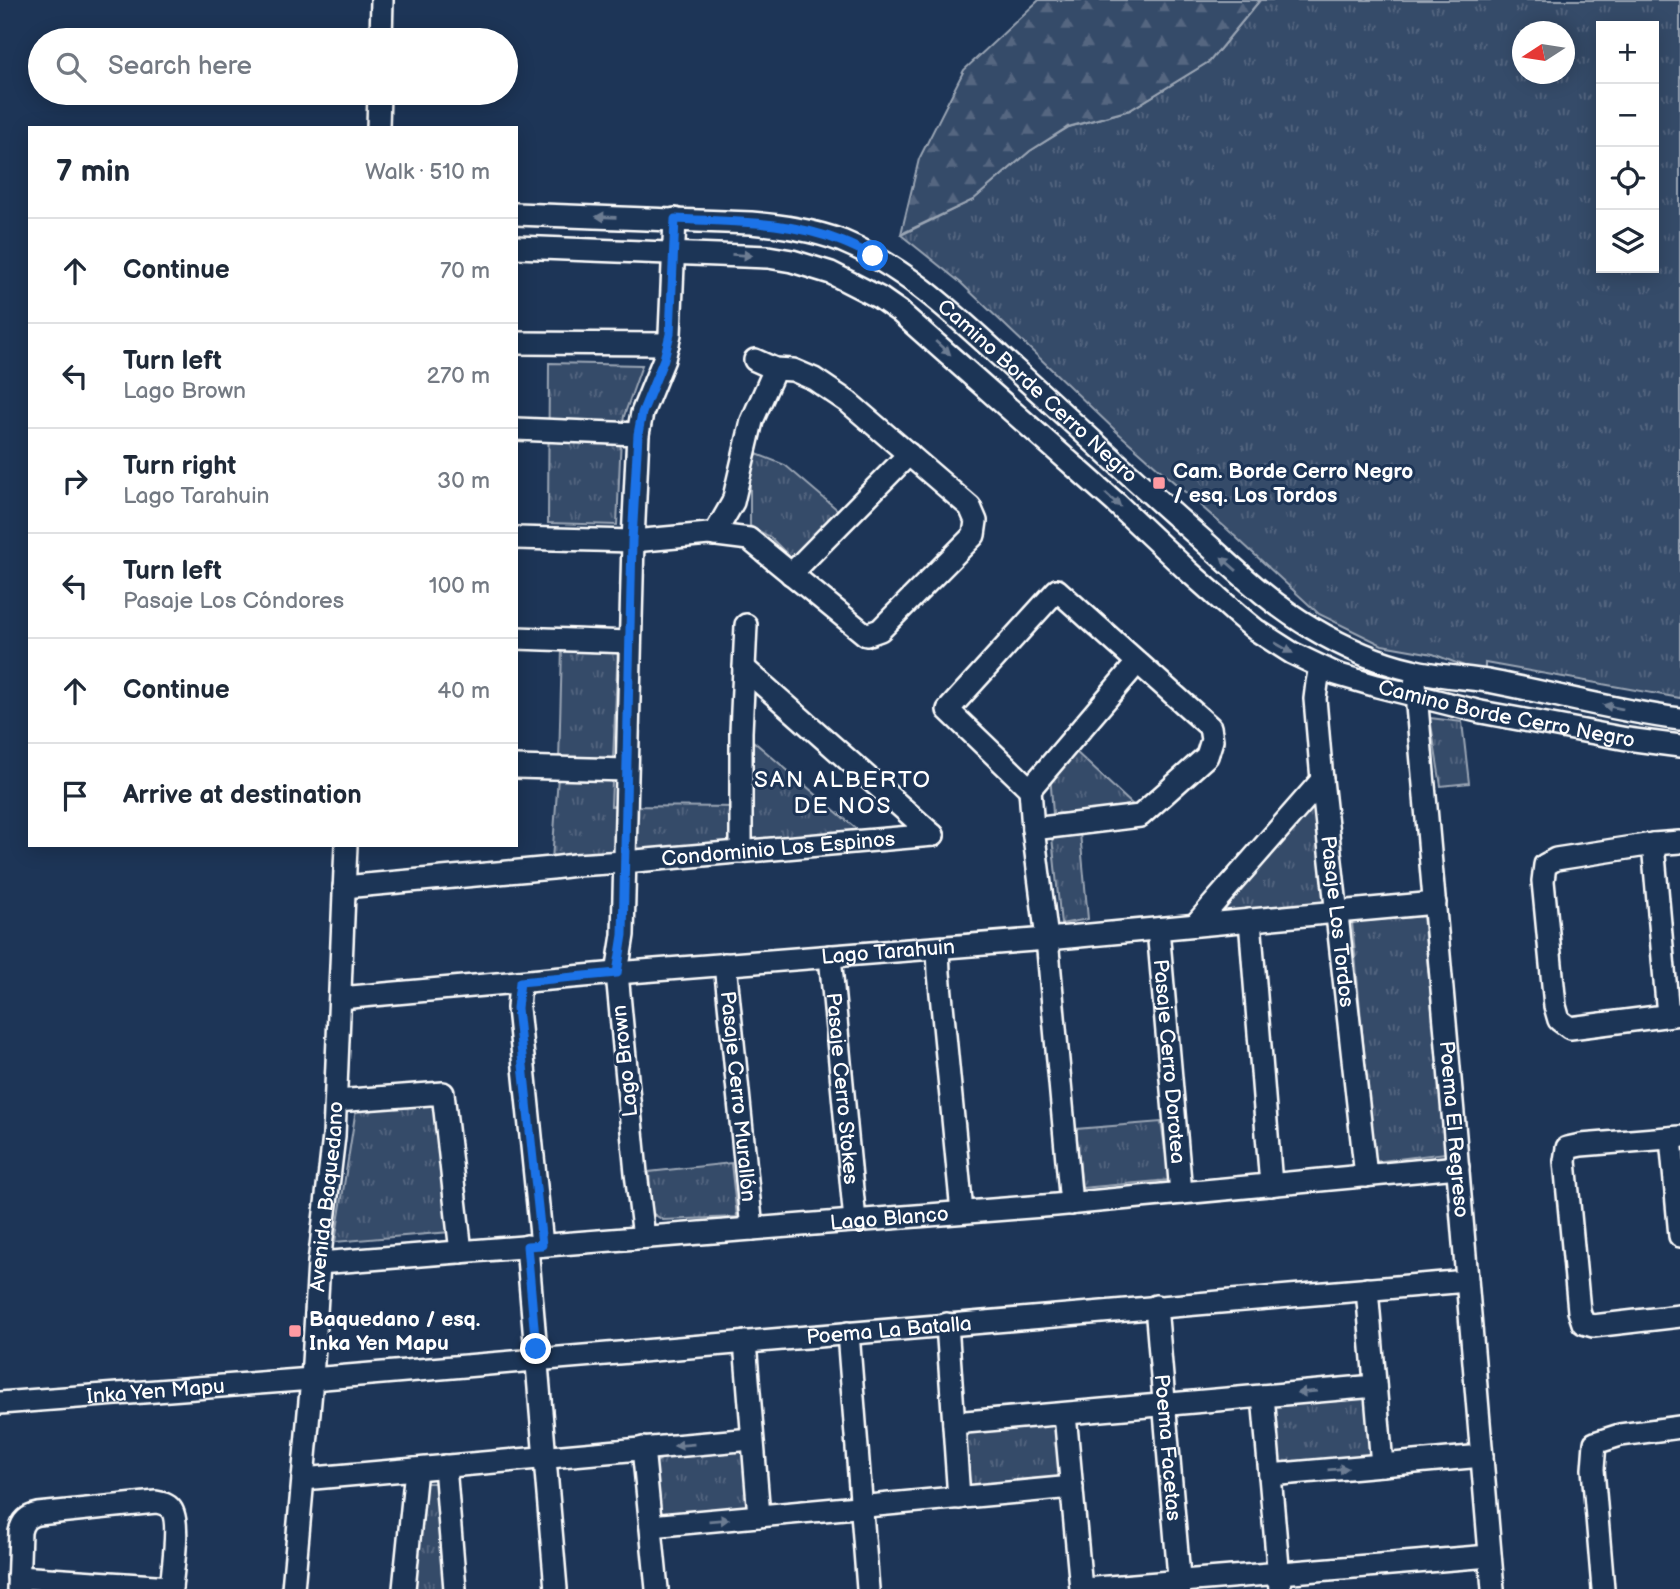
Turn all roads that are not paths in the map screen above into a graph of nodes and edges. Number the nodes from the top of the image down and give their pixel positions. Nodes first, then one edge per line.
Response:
1 (383, 0) edge
2 (382, 28) edge
3 (379, 105) edge
4 (378, 126) edge
5 (518, 214) edge
6 (675, 219) junction
7 (518, 247) edge
8 (673, 252) junction
9 (518, 343) edge
10 (668, 344) junction
11 (755, 360) dead end
12 (775, 369) junction
13 (518, 429) edge
14 (638, 434) junction
15 (909, 454) junction
16 (714, 535) junction
17 (518, 538) edge
18 (632, 541) junction
19 (792, 574) junction
20 (746, 625) dead end
21 (518, 638) edge
22 (630, 642) junction
23 (1138, 663) junction
24 (1320, 667) junction
25 (744, 668) junction
26 (1413, 671) junction
27 (1416, 696) junction
28 (1680, 719) edge
29 (1680, 746) edge
30 (518, 767) edge
31 (626, 771) junction
32 (1322, 780) junction
33 (1030, 789) junction
34 (1033, 829) junction
35 (1680, 842) edge
36 (1653, 844) junction
37 (346, 847) edge
38 (741, 852) junction
39 (624, 862) junction
40 (344, 887) junction
41 (1435, 903) junction
42 (1337, 912) junction
43 (1250, 920) junction
44 (1195, 925) junction
45 (1158, 929) junction
46 (1047, 939) junction
47 (938, 948) junction
48 (830, 956) junction
49 (725, 964) junction
50 (617, 973) junction
51 (520, 982) junction
52 (340, 998) junction
53 (1674, 1014) edge
54 (336, 1101) junction
55 (1675, 1138) edge
56 (1458, 1167) junction
57 (1366, 1176) junction
58 (1271, 1185) junction
59 (1181, 1193) junction
60 (1071, 1203) junction
61 (962, 1212) junction
62 (855, 1221) junction
63 (751, 1229) junction
64 (1680, 1236) edge
65 (644, 1237) junction
66 (535, 1246) junction
67 (461, 1252) junction
68 (319, 1263) junction
69 (1467, 1281) junction
70 (1367, 1289) junction
71 (1156, 1306) junction
72 (1680, 1316) edge
73 (947, 1324) junction
74 (848, 1333) junction
75 (744, 1342) junction
76 (537, 1360) junction
77 (312, 1379) junction
78 (1375, 1386) junction
79 (1263, 1396) junction
80 (0, 1403) edge
81 (1165, 1405) junction
82 (1065, 1414) junction
83 (954, 1423) junction
84 (1680, 1427) edge
85 (752, 1439) junction
86 (643, 1448) junction
87 (1482, 1456) junction
88 (545, 1457) junction
89 (1382, 1465) junction
90 (445, 1466) junction
91 (416, 1469) junction
92 (1270, 1475) junction
93 (303, 1479) junction
94 (1072, 1488) junction
95 (959, 1498) junction
96 (862, 1507) junction
97 (758, 1516) junction
98 (651, 1526) junction
99 (1490, 1556) junction
100 (1279, 1581) edge
101 (18, 1583) edge
102 (1180, 1585) edge
103 (171, 1588) edge
104 (293, 1589) edge
105 (404, 1589) edge
106 (455, 1589) edge
107 (556, 1589) edge
108 (657, 1589) edge
109 (868, 1589) edge
110 (1082, 1589) edge
111 (1493, 1589) edge
112 (1603, 1589) edge

1 - 2 street
3 - 4 street
6 -> 5 street, Camino Borde Cerro Negro
6 - 8 street, Lago Brown
26 -> 6 street, Camino Borde Cerro Negro
7 - 8 street, Camino Borde Cerro Negro
8 - 10 street, Lago Brown
8 -> 24 street, Camino Borde Cerro Negro
9 - 10 street
10 - 14 street, Lago Brown
11 - 12 street
12 - 15 street
12 - 16 street
13 - 14 street
14 - 18 street, Lago Brown
15 - 19 street
15 - 19 street
16 - 18 street
16 - 19 street
17 - 18 street
18 - 22 street, Lago Brown
20 - 25 street
21 - 22 street
22 - 31 street, Lago Brown
23 - 33 street
23 - 33 street
23 - 34 street
24 - 27 street, Camino Borde Cerro Negro
24 - 32 street, Pasaje Los Tordos
25 - 38 street
25 - 38 street, Condominio Los Espinos
26 - 27 street, Poema El Regreso
28 -> 26 street, Camino Borde Cerro Negro
27 - 29 street, Camino Borde Cerro Negro
27 - 41 street, Poema El Regreso
30 - 31 street
31 - 39 street, Lago Brown
32 - 42 street, Pasaje Los Tordos
32 - 44 street
33 - 34 street
34 - 46 street
35 - 36 street
36 - 53 street
36 - 53 street
37 - 40 street, Avenida Baquedano
38 - 39 street, Condominio Los Espinos
39 - 40 street, Condominio Los Espinos
39 - 50 street, Lago Brown
40 - 52 street, Avenida Baquedano
41 - 42 street, Lago Tarahuin
41 - 56 street, Poema El Regreso
42 - 43 street, Lago Tarahuin
42 - 57 street, Pasaje Los Tordos
43 - 44 street, Lago Tarahuin
43 - 58 street
44 - 45 street, Lago Tarahuin
45 - 46 street, Lago Tarahuin
45 - 59 street, Pasaje Cerro Dorotea
46 - 47 street, Lago Tarahuin
46 - 60 street
47 - 48 street, Lago Tarahuin
47 - 61 street
48 - 49 street, Lago Tarahuin
48 - 62 street, Pasaje Cerro Stokes
49 - 50 street, Lago Tarahuin
49 - 63 street, Pasaje Cerro Murallón
50 - 51 street, Lago Tarahuin
50 - 65 street, Lago Brown
51 - 52 street, Lago Tarahuin
51 - 66 street
52 - 54 street, Avenida Baquedano
54 - 67 street
54 - 68 street, Avenida Baquedano
55 - 64 street
55 - 72 street
56 - 57 street, Lago Blanco
56 - 69 street, Poema El Regreso
57 - 58 street, Lago Blanco
58 - 59 street, Lago Blanco
59 - 60 street, Lago Blanco
60 - 61 street, Lago Blanco
61 - 62 street, Lago Blanco
62 - 63 street, Lago Blanco
63 - 65 street, Lago Blanco
65 - 66 street, Lago Blanco
66 - 67 street, Lago Blanco
66 - 76 street
67 - 68 street, Lago Blanco
68 - 77 street, Avenida Baquedano
69 - 70 street, Poema La Batalla
69 - 87 street, Poema El Regreso
70 - 71 street, Poema La Batalla
70 - 78 street
71 - 73 street, Poema La Batalla
71 - 81 street, Poema Facetas
73 - 74 street, Poema La Batalla
73 - 83 street
74 - 75 street, Poema La Batalla
74 - 96 street
75 - 76 street, Poema La Batalla
75 - 85 street
76 - 77 street, Poema La Batalla
76 - 88 street
77 - 80 street, Inka Yen Mapu
77 - 93 street, Avenida Baquedano
78 -> 79 street
78 - 89 street
79 - 81 street
79 - 92 street
81 - 82 street
81 - 102 street, Poema Facetas
82 - 83 street
82 - 94 street
83 - 95 street
84 - 112 street
85 -> 86 street
85 - 97 street
86 - 88 street
86 - 98 street
87 - 89 street
87 - 99 street, Poema El Regreso
88 - 90 street
88 - 107 street
92 -> 89 street
90 - 91 street
90 - 106 street
91 - 93 street
91 - 105 street
92 - 100 street
93 - 104 street, Avenida Baquedano
94 - 95 street
94 - 110 street
95 - 96 street
96 - 97 street
96 - 109 street
98 -> 97 street
98 - 108 street
99 - 100 street
99 - 111 street, Poema El Regreso
100 - 102 street
101 - 103 street
101 - 103 street
102 - 110 street

